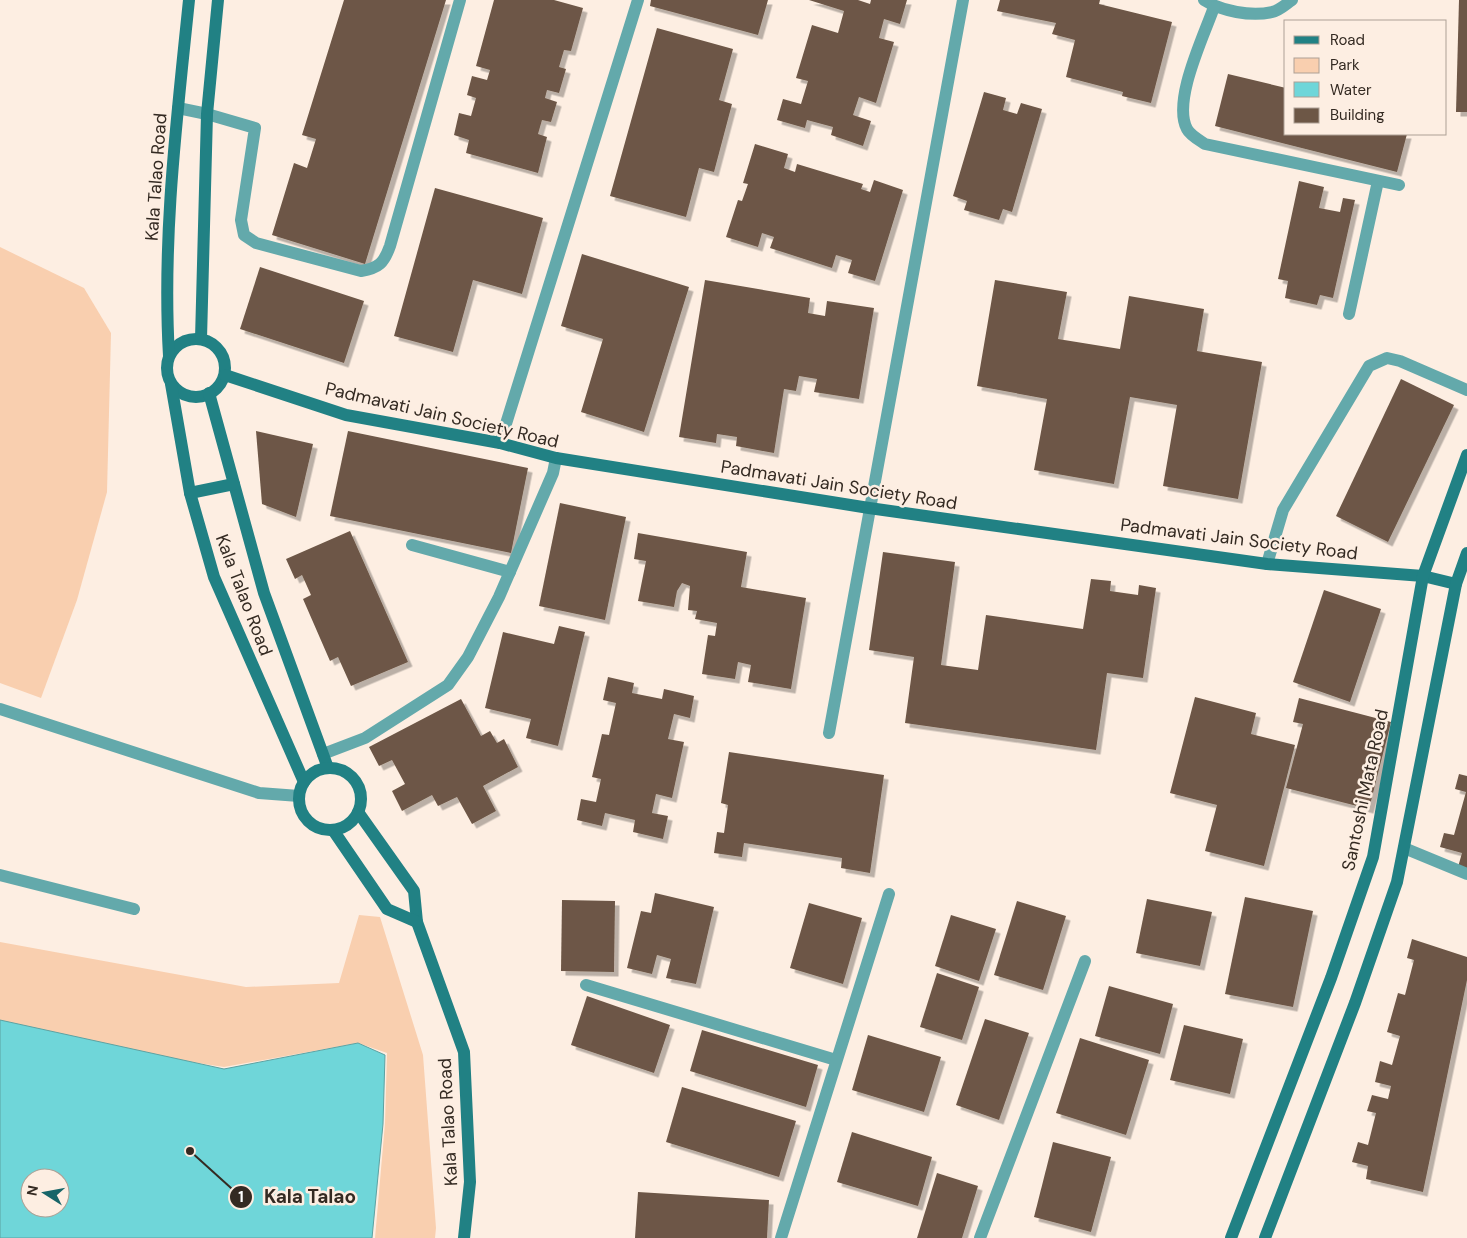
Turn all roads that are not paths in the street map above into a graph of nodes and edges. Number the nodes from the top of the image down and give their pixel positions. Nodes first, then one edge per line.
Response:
1 (189, 0) edge
2 (218, 0) edge
3 (460, 0) edge
4 (638, 0) edge
5 (963, 0) edge
6 (1292, 0) edge
7 (1209, 3) edge
8 (178, 108) junction
9 (207, 114) junction
10 (1378, 181) junction
11 (1398, 185) dead end
12 (1349, 314) dead end
13 (201, 339) junction
14 (170, 356) junction
15 (224, 375) junction
16 (171, 384) junction
17 (1467, 390) edge
18 (209, 393) junction
19 (500, 443) junction
20 (1467, 455) edge
21 (556, 458) junction
22 (234, 484) junction
23 (190, 493) junction
24 (869, 508) junction
25 (412, 545) dead end
26 (1467, 553) edge
27 (1267, 564) junction
28 (510, 572) junction
29 (1423, 576) junction
30 (1456, 584) junction
31 (0, 709) edge
32 (829, 733) dead end
33 (323, 754) junction
34 (328, 768) junction
35 (304, 782) junction
36 (299, 796) junction
37 (358, 812) junction
38 (332, 830) junction
39 (1404, 848) junction
40 (1467, 874) edge
41 (0, 875) edge
42 (889, 894) dead end
43 (134, 909) dead end
44 (418, 922) junction
45 (1085, 961) dead end
46 (586, 985) dead end
47 (836, 1060) junction
48 (464, 1238) edge
49 (781, 1238) edge
50 (980, 1238) edge
51 (1231, 1238) edge
52 (1265, 1238) edge

1 - 8 street, Kala Talao Road
2 - 9 street
3 - 9 street
4 - 19 street
5 - 24 street
6 - 7 street
7 - 10 street
8 - 9 street
8 - 14 street, Kala Talao Road
9 - 13 street
10 - 11 street
10 - 12 street
13 - 14 street
13 - 15 street
14 - 16 street
15 - 18 street
15 - 19 street, Padmavati Jain Society Road
16 - 18 street
16 - 23 street, Kala Talao Road
17 - 27 street
18 - 22 street, Kala Talao Road
19 - 21 street, Padmavati Jain Society Road
20 - 29 street, Santoshi Mata Road
21 - 24 street, Padmavati Jain Society Road
21 - 28 street
22 - 23 street
22 - 33 street, Kala Talao Road
23 - 35 street, Kala Talao Road
24 - 27 street, Padmavati Jain Society Road
24 - 32 street
25 - 28 street
26 - 30 street
27 - 29 street, Padmavati Jain Society Road
28 - 33 street
29 - 30 street, Padmavati Jain Society Road
29 - 51 street, Santoshi Mata Road
30 - 39 street
31 - 36 street
33 - 34 street, Kala Talao Road
34 - 35 street
34 - 37 street
35 - 36 street
36 - 38 street
37 - 38 street
37 - 44 street, Kala Talao Road
38 - 44 street
39 - 40 street
39 - 52 street
41 - 43 street
42 - 47 street
44 - 48 street, Kala Talao Road
45 - 50 street
46 - 47 street
47 - 49 street

